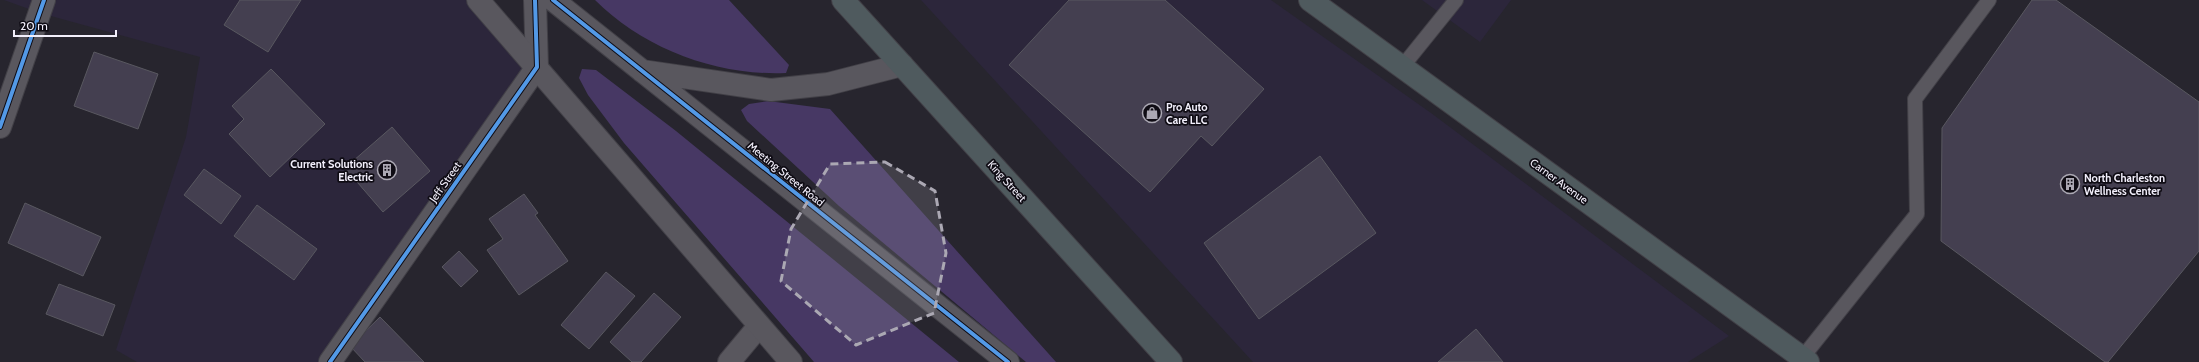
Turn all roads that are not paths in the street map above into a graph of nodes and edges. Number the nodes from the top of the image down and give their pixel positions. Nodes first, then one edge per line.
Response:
1 (44, 0) edge
2 (478, 0) edge
3 (535, 0) edge
4 (553, 0) edge
5 (843, 0) edge
6 (1310, 0) edge
7 (1456, 0) edge
8 (1989, 0) edge
9 (902, 65) junction
10 (537, 67) junction
11 (1402, 67) junction
12 (642, 71) junction
13 (0, 127) edge
14 (758, 326) junction
15 (1805, 360) edge
16 (330, 362) edge
17 (729, 362) edge
18 (791, 362) edge
19 (1008, 362) edge
20 (1172, 362) edge

1 - 13 street
2 - 10 street
3 - 10 street
4 - 12 street, Meeting Street Road
5 - 9 main road, King Street
6 - 11 main road, Carner Avenue
7 - 11 lane
8 - 15 lane
9 - 12 street
9 - 20 main road, King Street
10 - 14 street
10 - 16 street, Jeff Street
11 - 15 main road, Carner Avenue
12 - 19 street, Meeting Street Road
14 - 17 street
14 - 18 street

